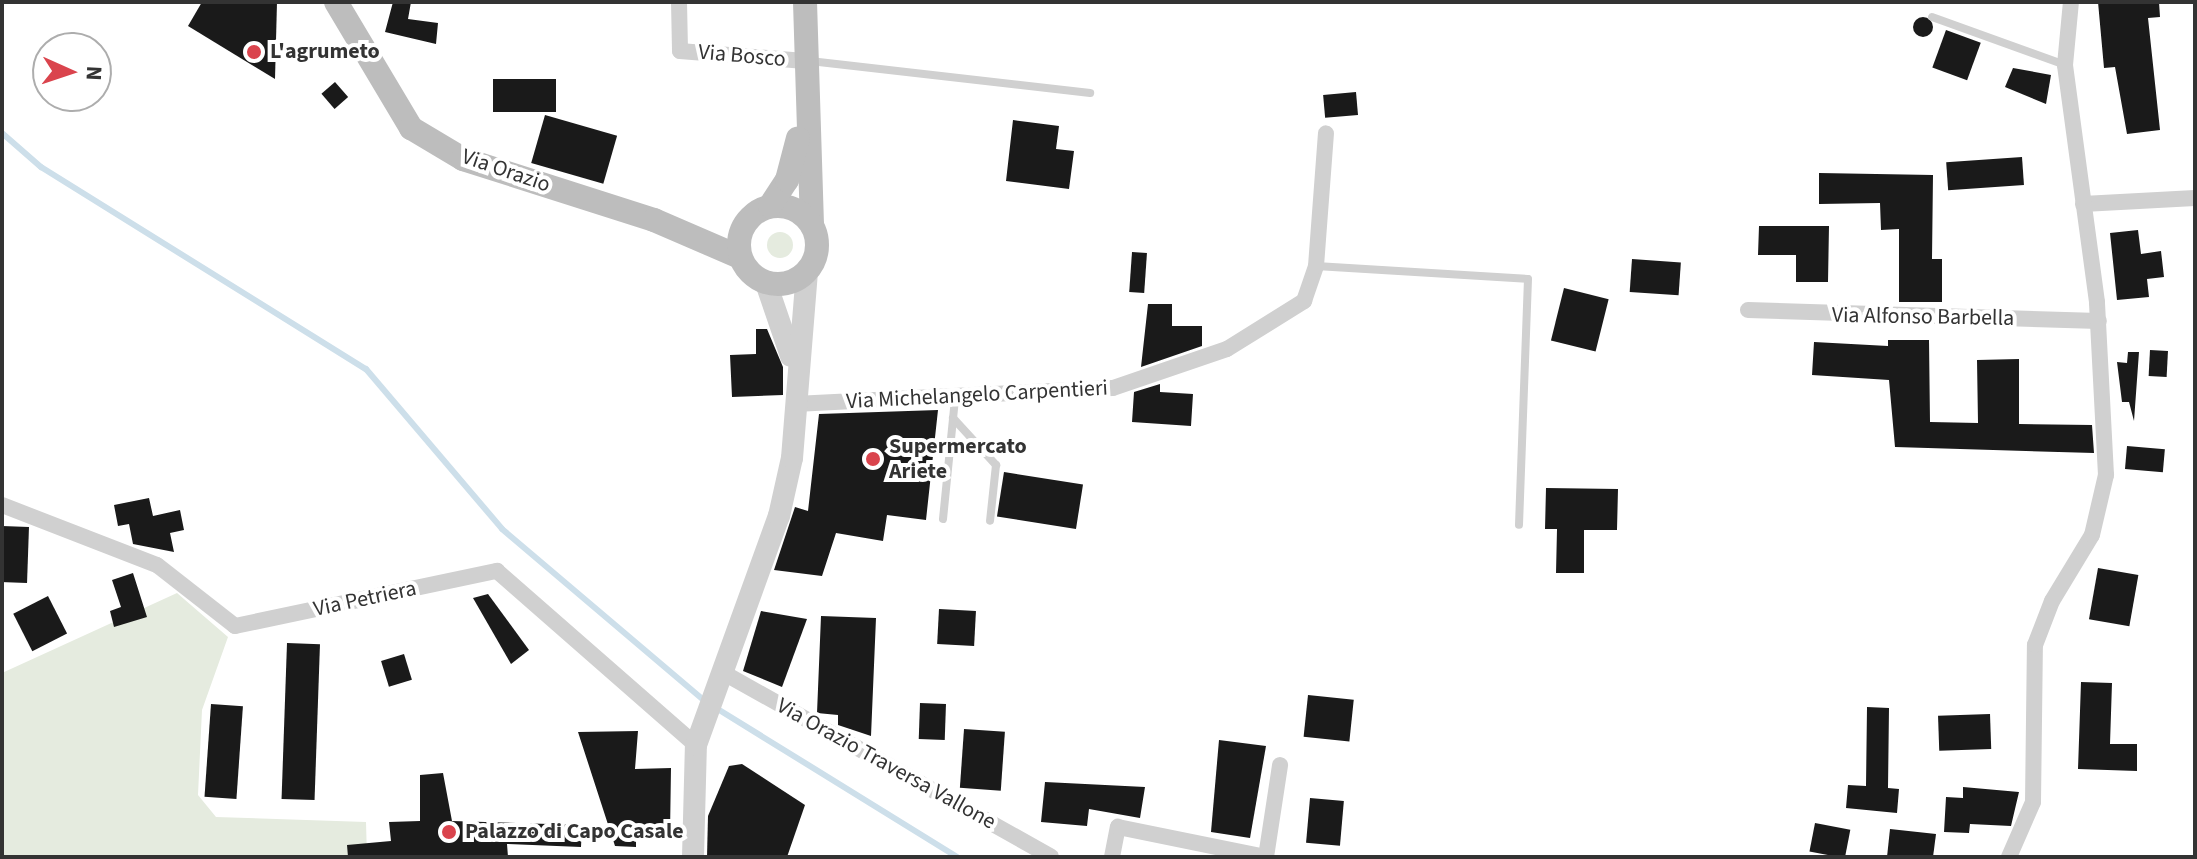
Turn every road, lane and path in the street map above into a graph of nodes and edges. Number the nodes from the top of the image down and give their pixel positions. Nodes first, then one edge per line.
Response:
1 (336, 2) edge
2 (679, 2) edge
3 (805, 2) edge
4 (2071, 2) edge
5 (1932, 17) dead end
6 (805, 61) junction
7 (2065, 65) junction
8 (1090, 93) dead end
9 (804, 117) junction
10 (1326, 133) dead end
11 (2190, 198) edge
12 (2083, 204) junction
13 (770, 206) junction
14 (654, 220) junction
15 (744, 224) junction
16 (812, 225) junction
17 (740, 257) junction
18 (1316, 266) junction
19 (807, 271) junction
20 (766, 283) junction
21 (1748, 310) dead end
22 (2099, 321) junction
23 (796, 396) junction
24 (955, 399) junction
25 (953, 418) junction
26 (2, 505) edge
27 (943, 519) dead end
28 (990, 521) dead end
29 (1519, 525) dead end
30 (722, 672) junction
31 (696, 745) junction
32 (1280, 765) dead end
33 (693, 857) edge
34 (1051, 857) edge
35 (1112, 857) edge
36 (2009, 857) edge

1 - 14 main road, Via Orazio
2 - 6 street, Via Bosco
3 - 6 main road
4 - 7 street
5 - 7 lane
6 - 8 lane
6 - 9 main road
7 - 12 street
9 - 13 main road
9 - 16 main road
10 - 18 street, Via Michelangelo Carpentieri
11 - 12 street
12 - 22 street
13 - 15 main road
13 - 16 main road
14 - 15 main road
14 - 17 main road
15 - 17 main road
16 - 19 main road
17 - 20 main road
18 - 24 street, Via Michelangelo Carpentieri
18 - 29 lane
19 - 20 main road
19 - 23 street
20 - 23 street
21 - 22 street, Via Alfonso Barbella
22 - 36 street
23 - 24 street, Via Michelangelo Carpentieri
23 - 30 street
24 - 25 lane
25 - 27 lane
25 - 28 lane
26 - 31 street, Via Petriera
30 - 31 street
30 - 34 street, Via Orazio Traversa Vallone
31 - 33 street
32 - 35 street

